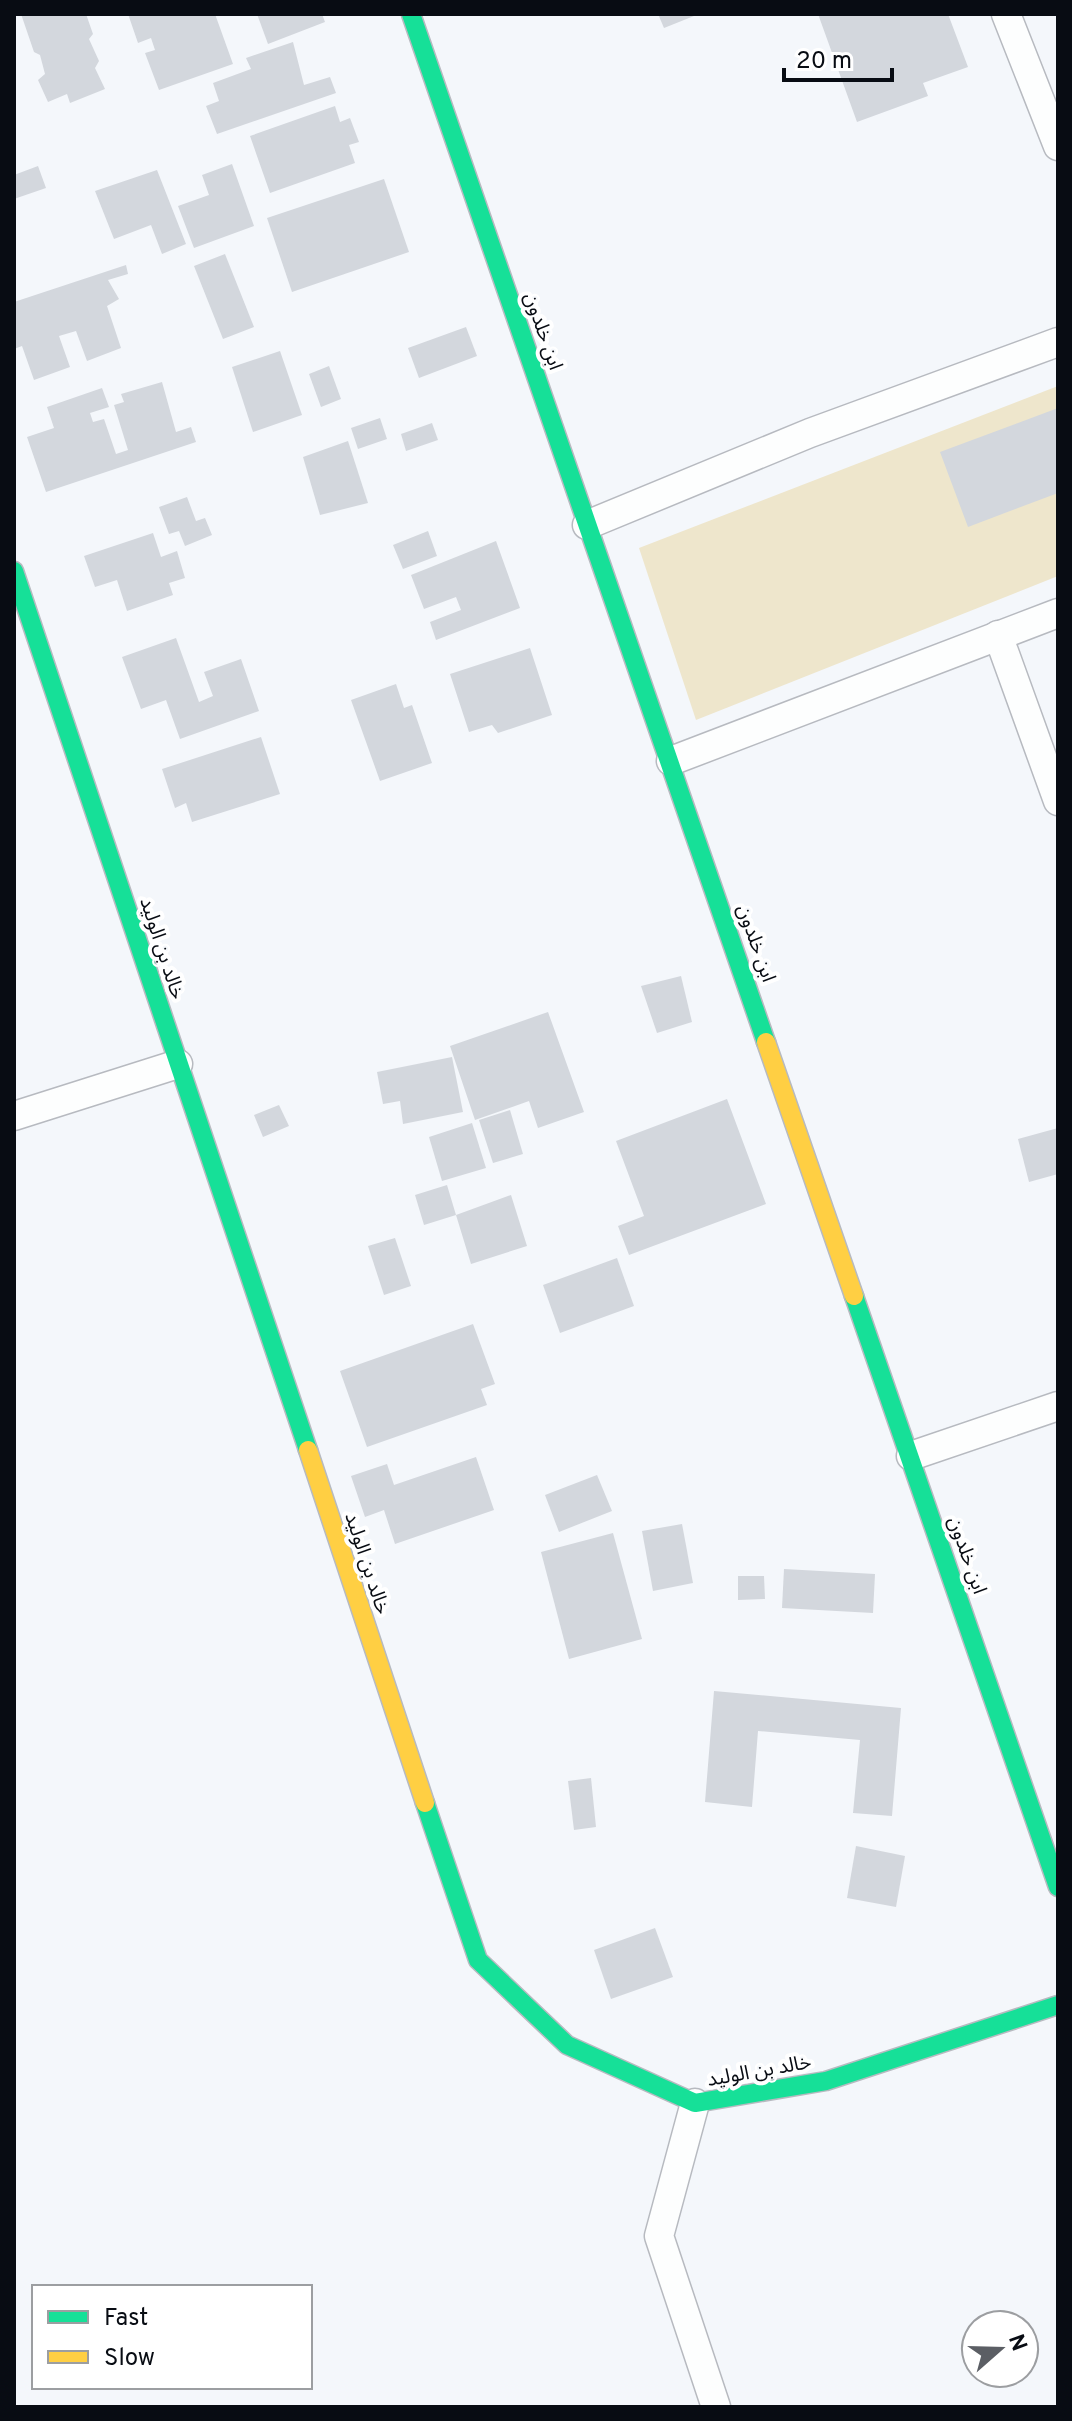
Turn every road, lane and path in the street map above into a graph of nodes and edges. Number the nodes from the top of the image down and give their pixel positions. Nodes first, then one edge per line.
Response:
1 (411, 14) edge
2 (1006, 14) edge
3 (1058, 146) edge
4 (1058, 342) edge
5 (587, 525) junction
6 (14, 571) edge
7 (1058, 613) edge
8 (998, 635) junction
9 (671, 761) junction
10 (1058, 801) edge
11 (178, 1064) junction
12 (14, 1116) edge
13 (1058, 1406) edge
14 (911, 1456) junction
15 (1058, 1887) edge
16 (1058, 2005) edge
17 (695, 2103) junction
18 (716, 2407) edge

1 - 5 street, ابن خلدون
2 - 3 street
4 - 5 street
5 - 9 street, ابن خلدون
6 - 11 street, خالد بن الوليد
7 - 8 street
8 - 9 street
8 - 10 street
9 - 14 street, ابن خلدون
11 - 12 street
11 - 17 street, خالد بن الوليد
13 - 14 street
14 - 15 street, ابن خلدون
16 - 17 street, خالد بن الوليد
17 - 18 street

